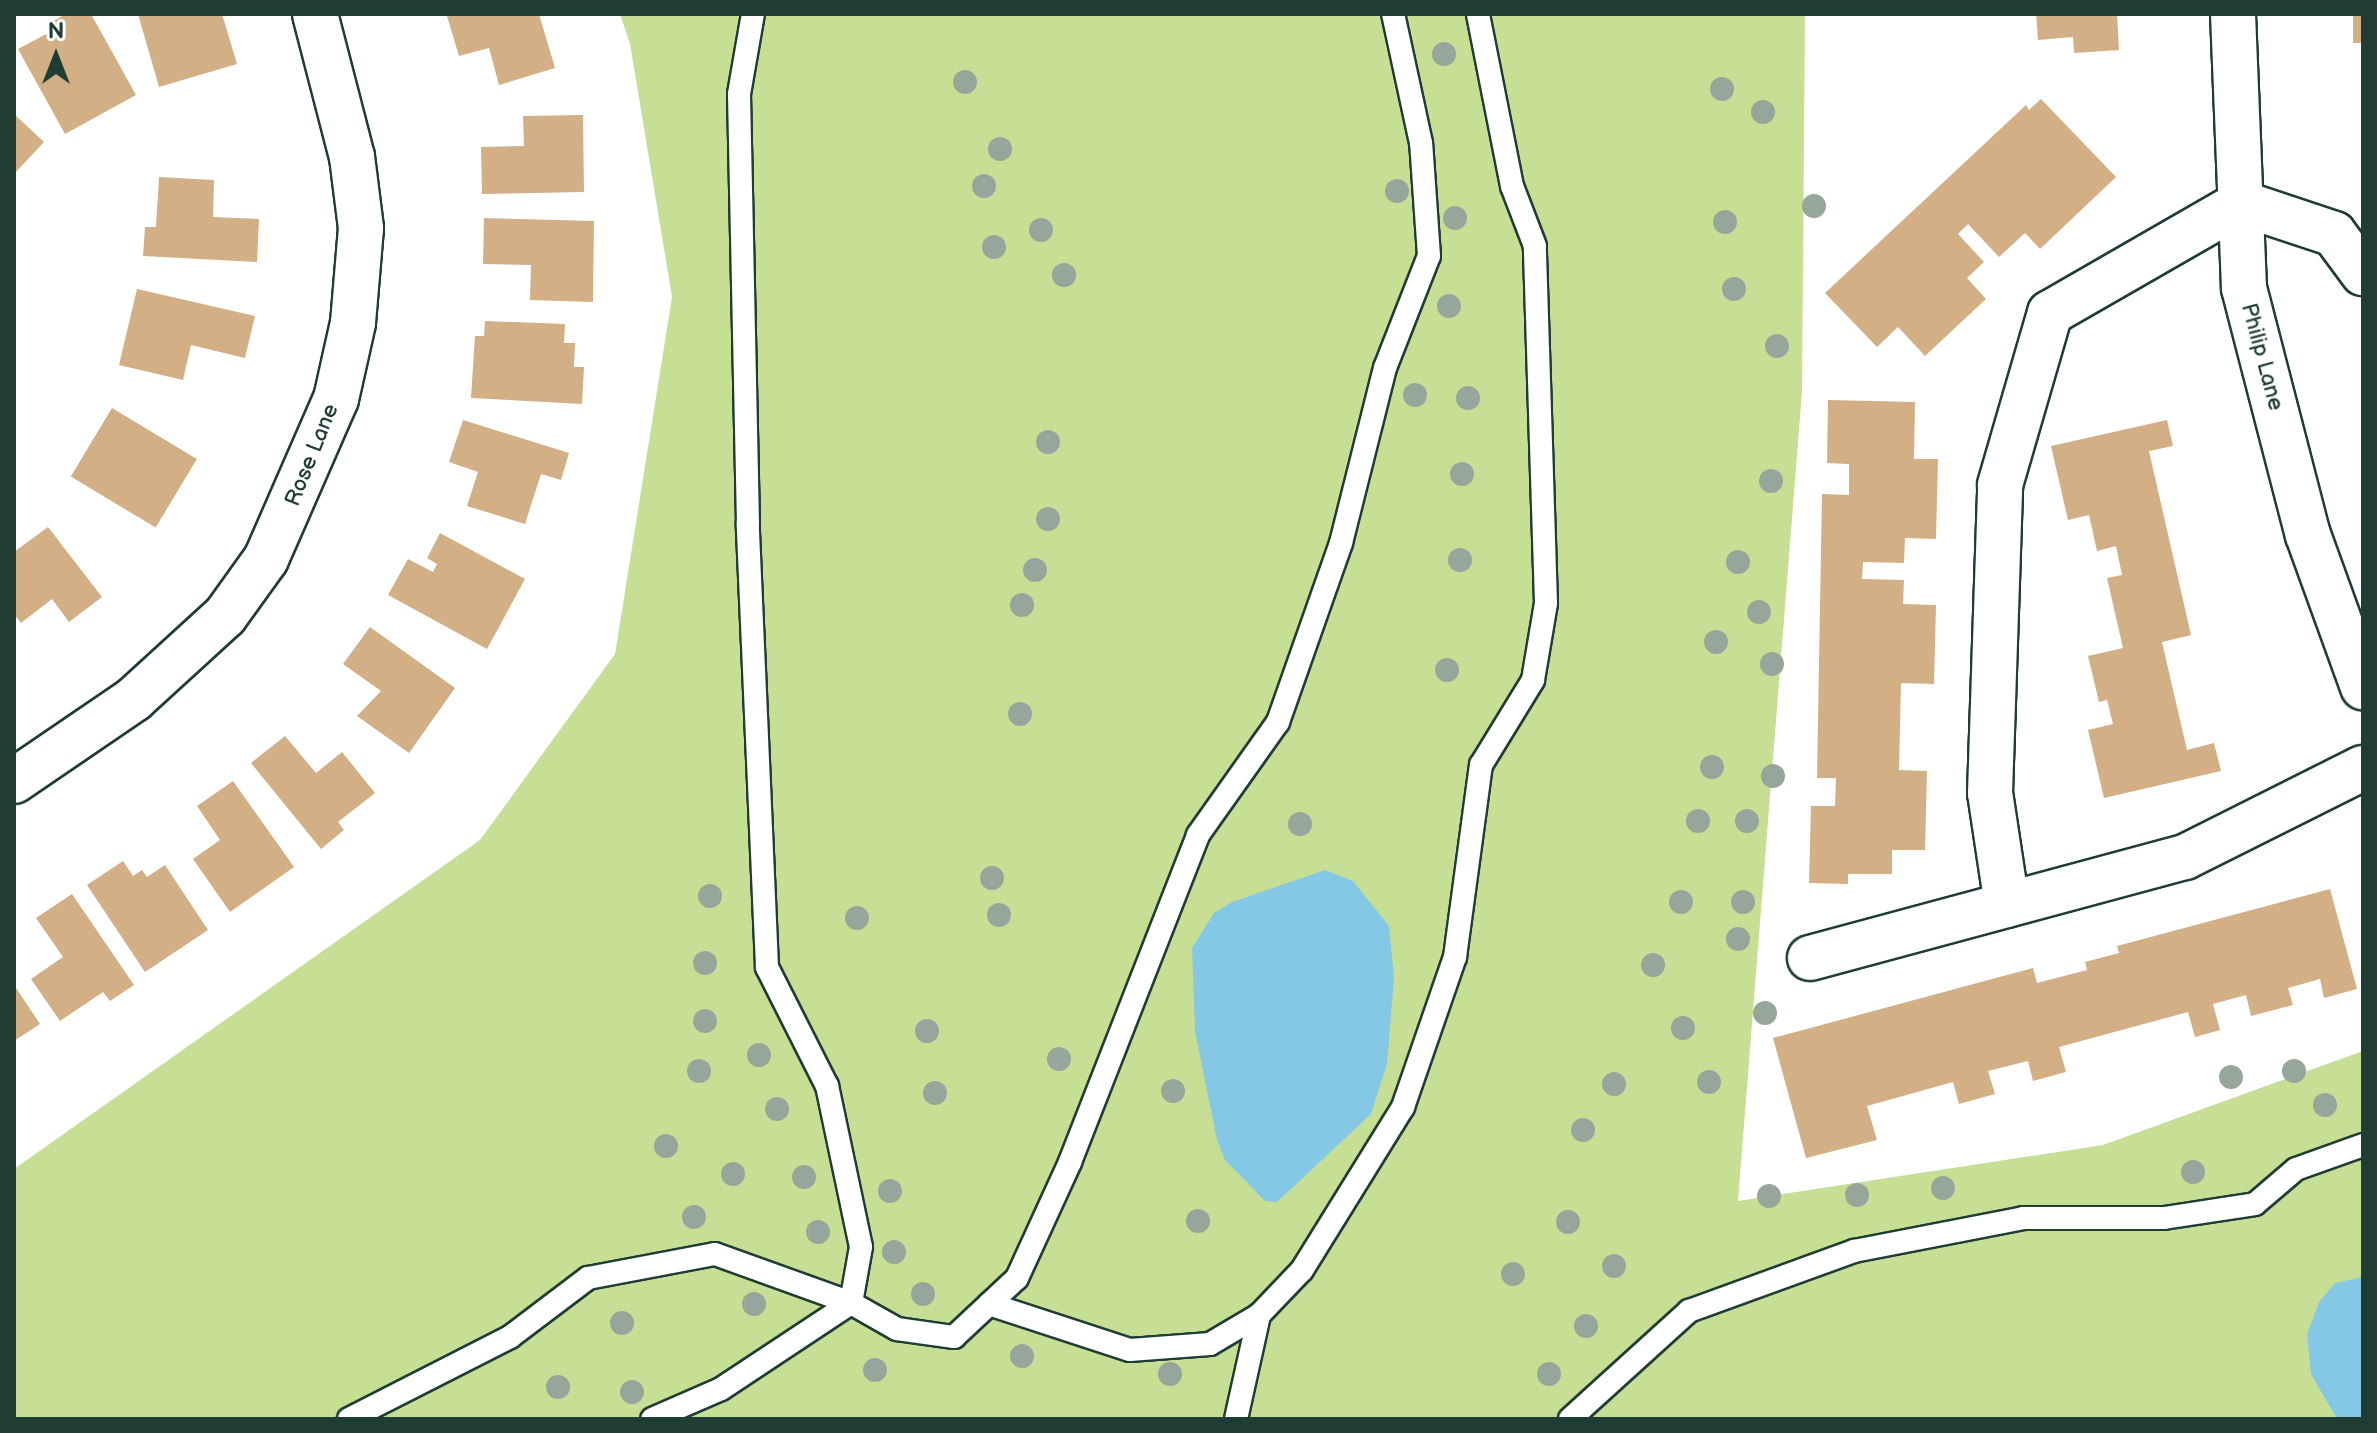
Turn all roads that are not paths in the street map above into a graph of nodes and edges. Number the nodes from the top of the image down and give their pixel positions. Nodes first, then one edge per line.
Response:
1 (315, 14) edge
2 (753, 14) edge
3 (1393, 14) edge
4 (1478, 14) edge
5 (2233, 14) edge
6 (2241, 203) junction
7 (2363, 273) edge
8 (2363, 687) edge
9 (2363, 768) edge
10 (14, 781) edge
11 (2007, 905) junction
12 (1810, 958) dead end
13 (2363, 1145) edge
14 (851, 1303) junction
15 (989, 1304) junction
16 (1259, 1315) junction
17 (349, 1419) edge
18 (652, 1419) edge
19 (1236, 1419) edge
20 (1570, 1419) edge

1 - 10 street, Rose Lane
2 - 14 lane
3 - 15 lane
4 - 16 lane
5 - 6 street, Philip Lane
6 - 7 street
6 - 8 street, Philip Lane
6 - 11 street
9 - 11 street
11 - 12 street
13 - 20 lane
14 - 15 lane
14 - 17 lane
14 - 18 lane
15 - 16 lane
16 - 19 lane

